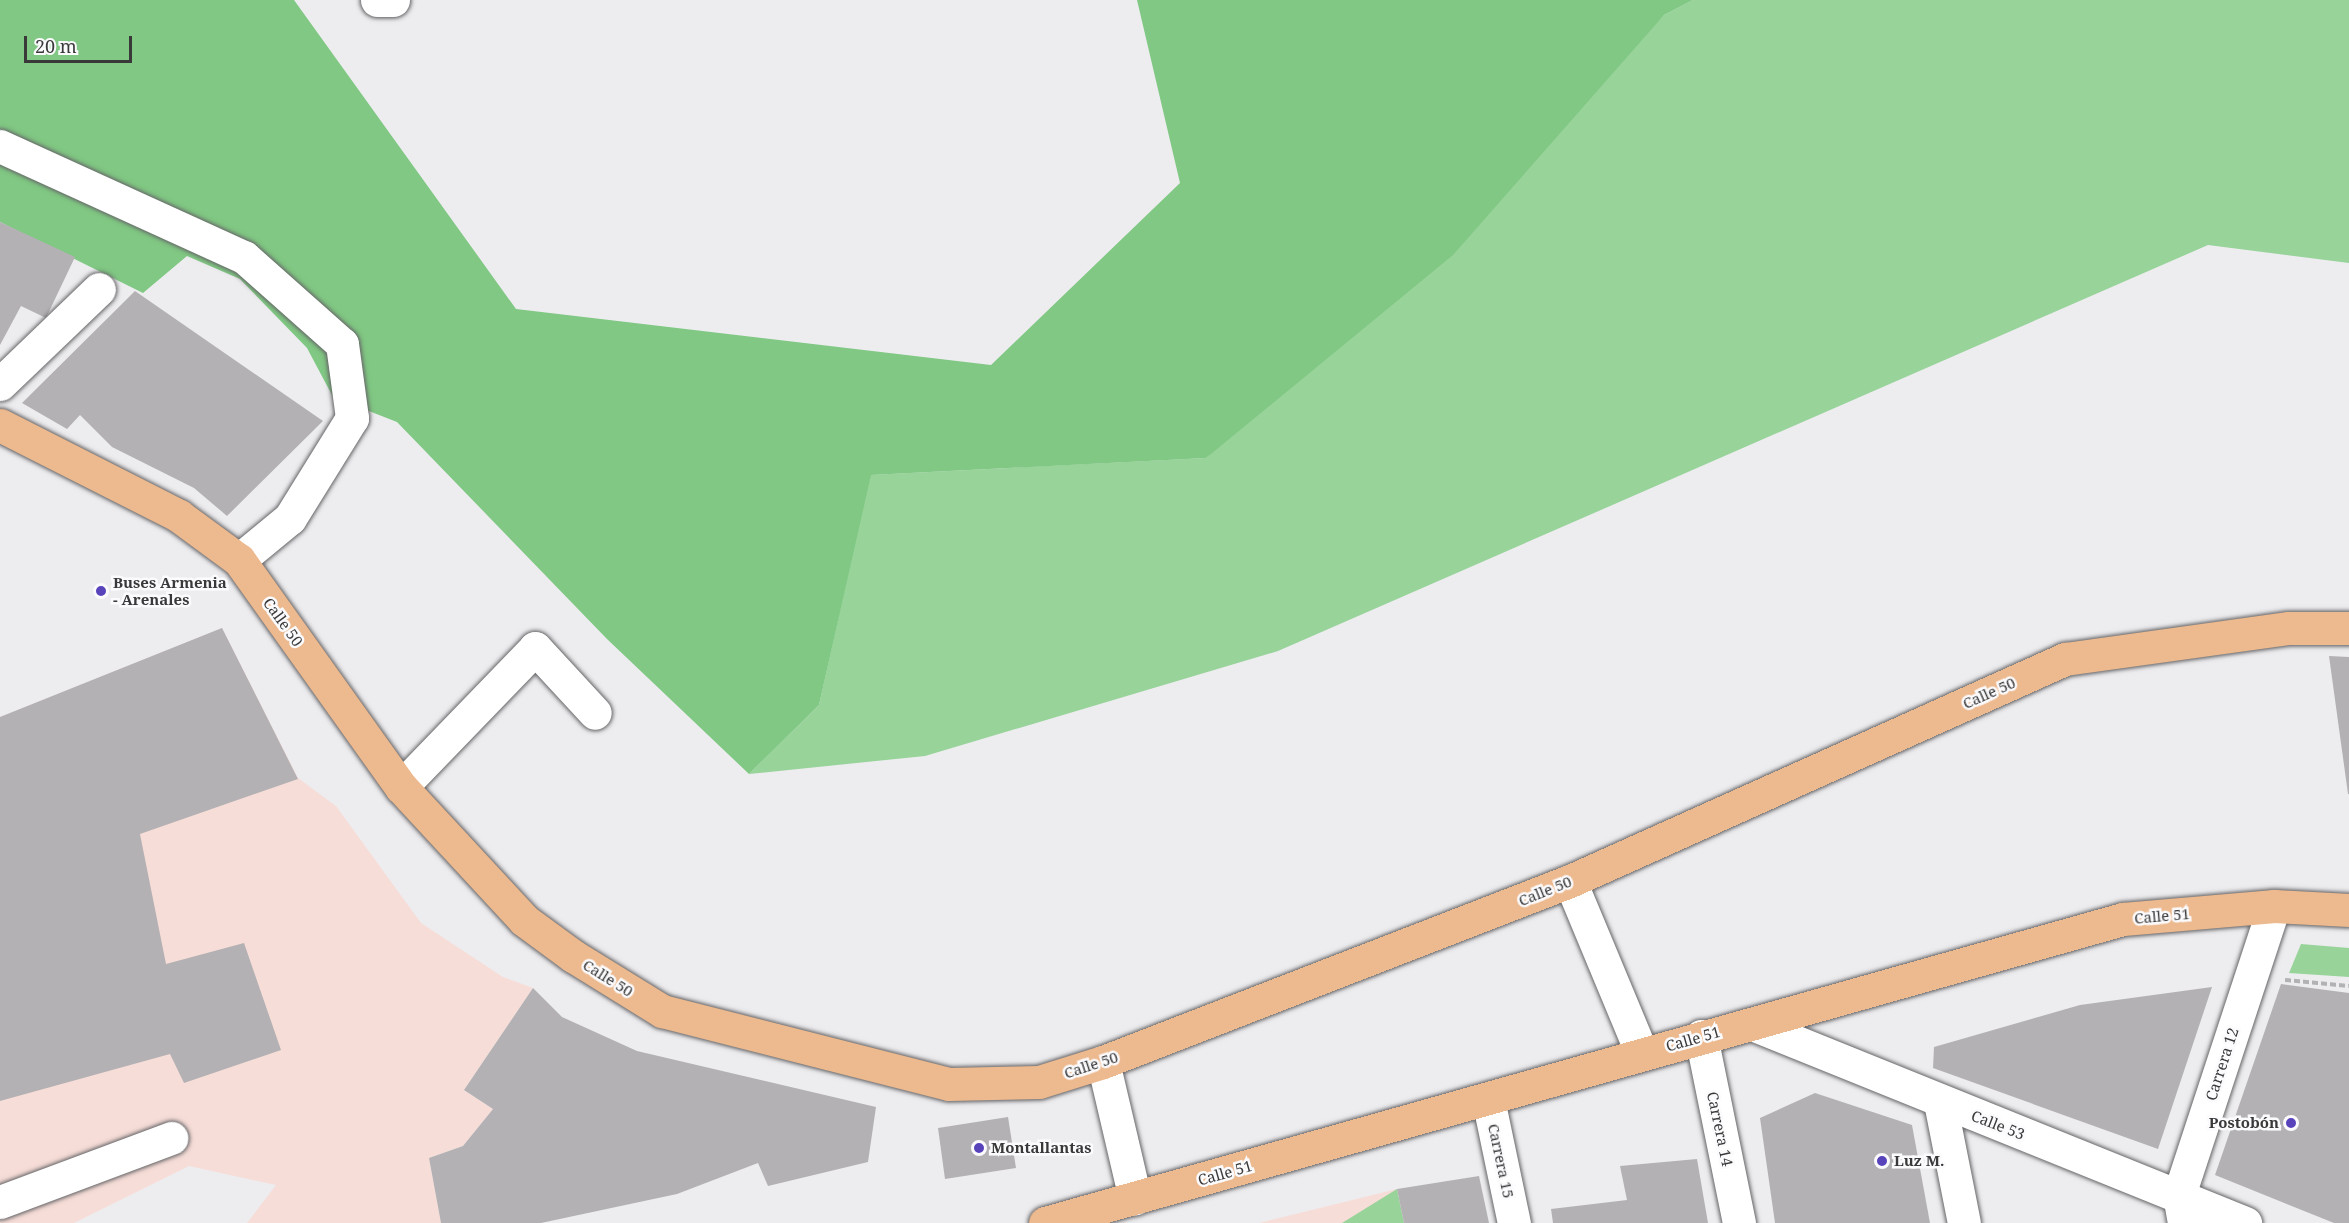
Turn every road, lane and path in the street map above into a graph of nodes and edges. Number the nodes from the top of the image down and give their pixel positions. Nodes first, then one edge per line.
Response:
1 (377, 0) edge
2 (393, 0) edge
3 (0, 146) edge
4 (99, 289) dead end
5 (0, 384) edge
6 (0, 424) edge
7 (239, 560) junction
8 (2349, 628) edge
9 (595, 713) dead end
10 (401, 787) junction
11 (1570, 881) junction
12 (2274, 906) junction
13 (2349, 910) edge
14 (2252, 973) junction
15 (2349, 986) edge
16 (1752, 1024) junction
17 (1701, 1036) junction
18 (1642, 1054) junction
19 (1103, 1062) junction
20 (1488, 1099) junction
21 (1940, 1102) junction
22 (171, 1138) dead end
23 (1135, 1198) junction
24 (0, 1202) edge
25 (2182, 1209) edge
26 (1045, 1223) edge
27 (1514, 1223) edge
28 (1739, 1223) edge
29 (1964, 1223) edge
30 (2245, 1223) edge

1 - 2 street
3 - 7 street
4 - 5 street
6 - 7 main road, Calle 50
7 - 10 main road, Calle 50
8 - 11 main road, Calle 50
9 - 10 street
10 - 19 main road, Calle 50
11 - 18 street
11 - 19 main road, Calle 50
12 - 13 main road, Calle 51
12 - 14 street, Carrera 12
12 - 16 main road, Calle 51
14 - 15 path
14 - 25 street, Carrera 12
16 - 17 main road, Calle 51
16 - 21 street, Calle 53
17 - 18 main road, Calle 51
17 - 28 street, Carrera 14
18 - 20 main road, Calle 51
19 - 23 street
20 - 23 main road, Calle 51
20 - 27 street, Carrera 15
21 - 25 street, Calle 53
21 - 29 street
22 - 24 street
23 - 26 main road, Calle 51
25 - 30 street, Calle 53

